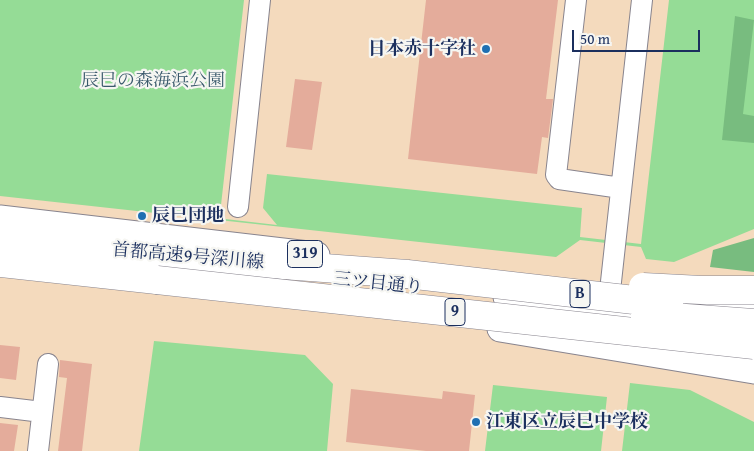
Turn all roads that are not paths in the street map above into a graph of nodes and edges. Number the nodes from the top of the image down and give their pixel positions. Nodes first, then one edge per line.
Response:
1 (260, 0) edge
2 (576, 0) edge
3 (642, 0) edge
4 (621, 188) junction
5 (238, 206) dead end
6 (0, 218) edge
7 (0, 239) edge
8 (0, 244) edge
9 (0, 264) edge
10 (0, 274) edge
11 (407, 274) junction
12 (157, 280) junction
13 (610, 290) junction
14 (754, 290) edge
15 (754, 306) edge
16 (754, 314) edge
17 (607, 315) junction
18 (754, 323) edge
19 (754, 344) edge
20 (602, 346) junction
21 (48, 364) dead end
22 (754, 371) edge
23 (0, 407) edge
24 (42, 412) junction
25 (38, 451) edge

1 - 5 street
2 - 4 street
3 - 4 street
4 - 13 street
6 - 13 main road, 三ツ目通り / 319
7 - 11 highway, 首都高速9号深川線 / 9
8 - 17 main road, 三ツ目通り / 319
9 - 12 highway, 首都高速9号深川線 / 9
10 - 20 main road
11 - 14 highway, 9, bridge
11 - 16 highway, B, bridge
12 - 18 highway, bridge
12 - 19 highway, 9, bridge
13 - 15 main road, 三ツ目通り / 319
13 - 17 street
17 - 19 main road, 三ツ目通り / 319
17 - 20 street
20 - 22 main road
21 - 24 street
23 - 24 street
24 - 25 street

